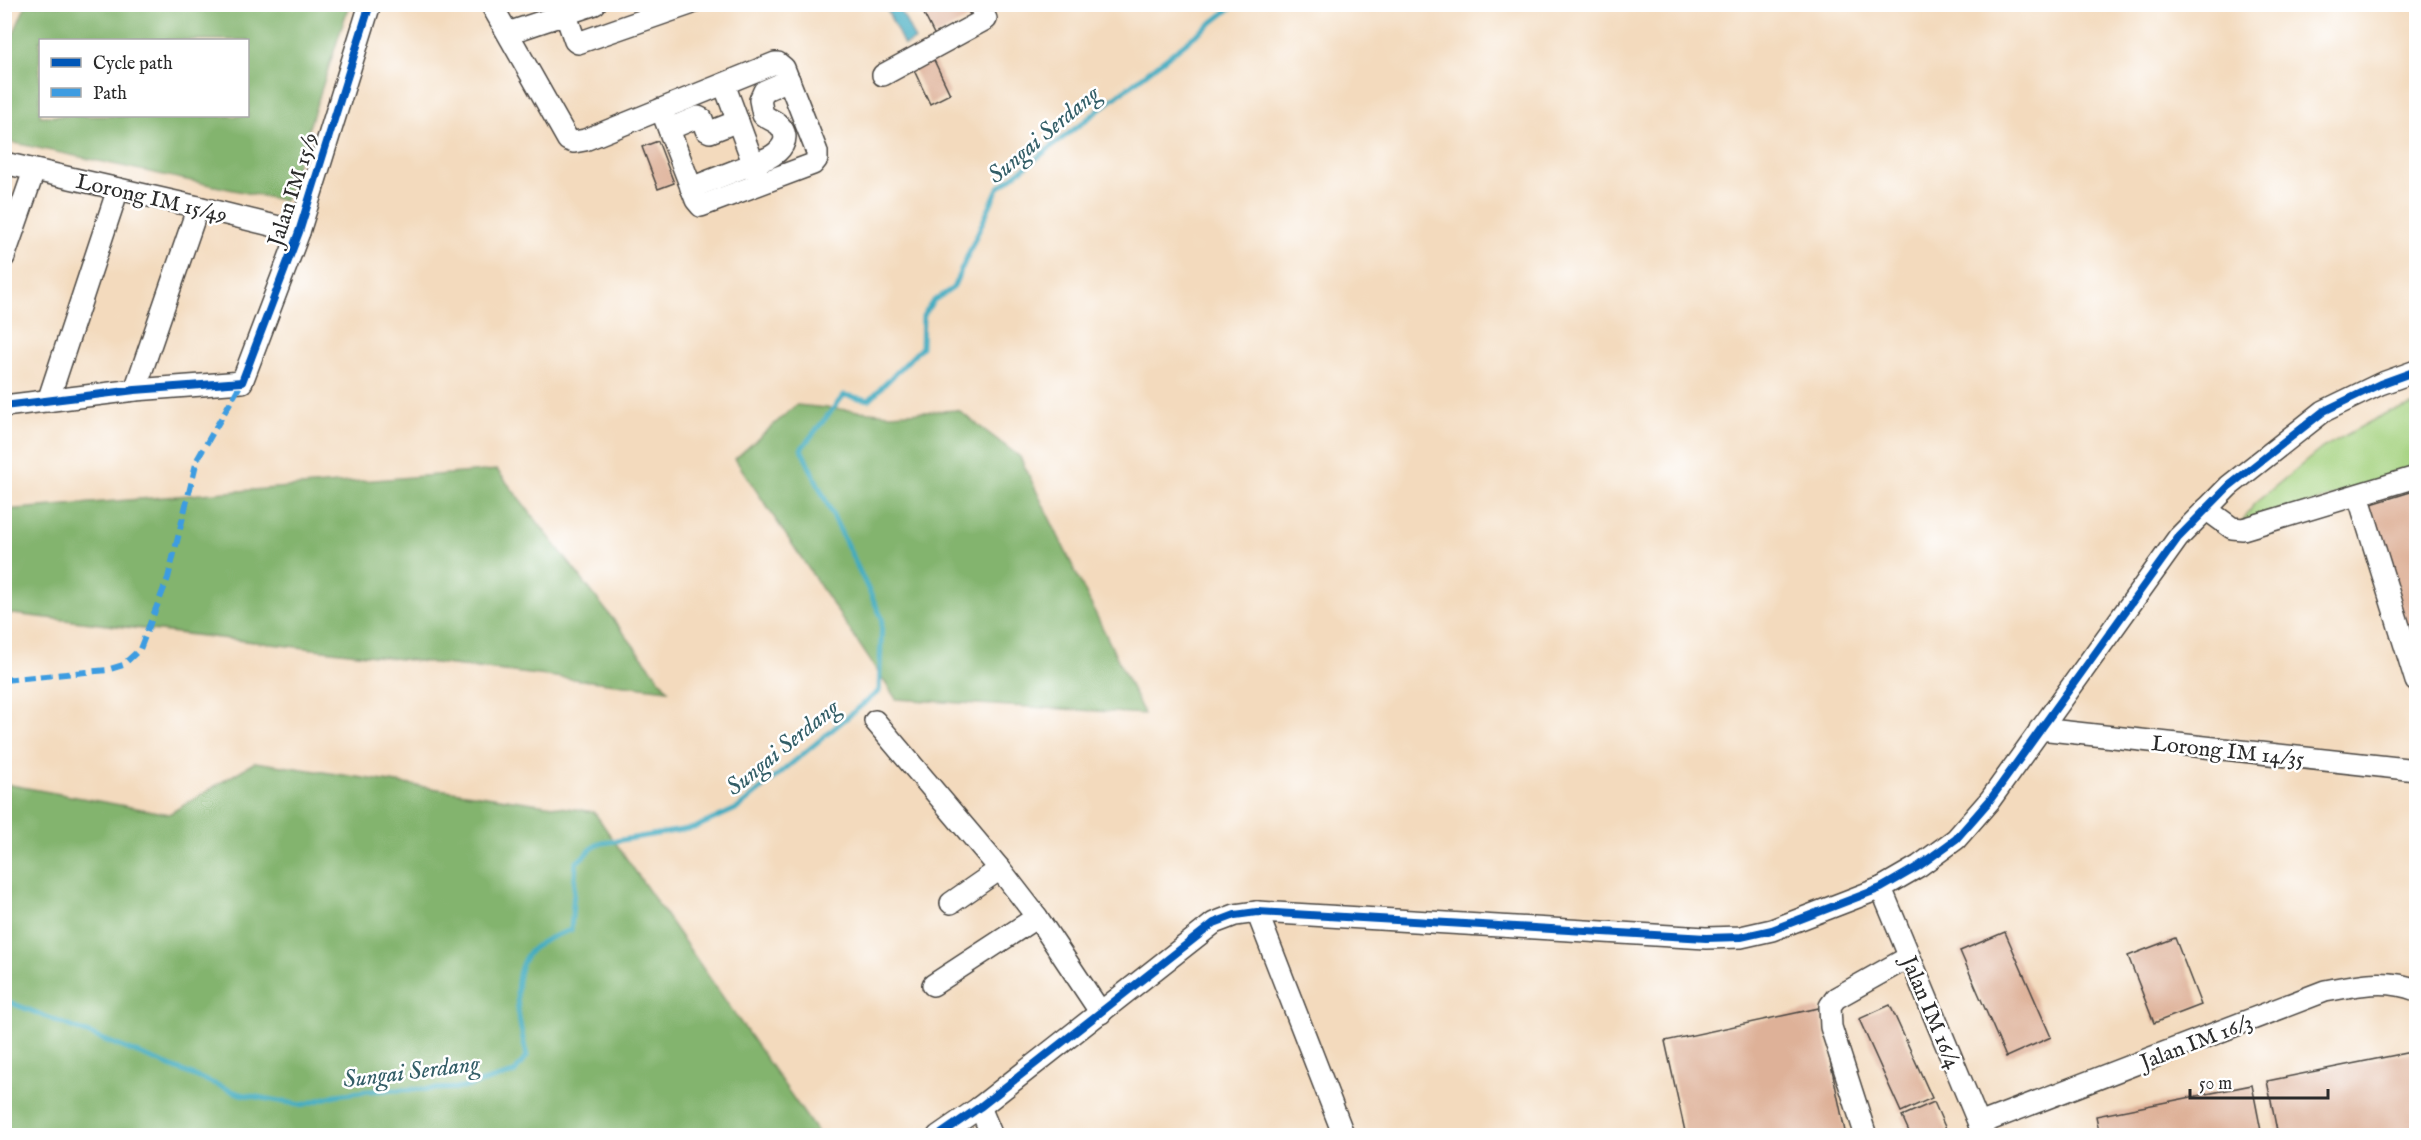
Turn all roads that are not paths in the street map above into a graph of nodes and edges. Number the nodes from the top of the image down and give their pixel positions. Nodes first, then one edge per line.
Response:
1 (370, 4) edge
2 (492, 4) edge
3 (595, 4) edge
4 (690, 4) edge
5 (979, 4) edge
6 (564, 10) edge
7 (508, 33) junction
8 (883, 75) dead end
9 (789, 80) junction
10 (724, 84) junction
11 (665, 119) junction
12 (738, 121) junction
13 (4, 164) edge
14 (754, 164) junction
15 (34, 171) junction
16 (761, 184) junction
17 (691, 188) junction
18 (118, 189) junction
19 (198, 207) junction
20 (298, 232) junction
21 (4, 257) edge
22 (2416, 371) edge
23 (135, 390) junction
24 (48, 402) junction
25 (4, 406) edge
26 (2416, 478) edge
27 (2358, 495) junction
28 (2206, 508) junction
29 (2416, 681) edge
30 (875, 721) dead end
31 (2040, 729) junction
32 (2416, 770) edge
33 (1000, 869) junction
34 (1881, 888) junction
35 (951, 903) dead end
36 (1257, 912) junction
37 (1037, 917) junction
38 (1909, 957) junction
39 (933, 986) dead end
40 (2416, 990) edge
41 (1101, 1013) junction
42 (980, 1107) junction
43 (1981, 1130) edge
44 (938, 1136) edge
45 (992, 1136) edge
46 (1344, 1136) edge
47 (1866, 1136) edge

1 - 20 street, Jalan IM 15/9
2 - 7 street
3 - 6 street
4 - 6 street
5 - 8 street
6 - 7 street
7 - 11 street
9 - 10 street
9 - 14 street
9 - 16 street
10 - 11 street
10 - 12 street
11 - 12 street
11 - 17 street
12 - 14 street
13 - 15 street, Lorong IM 15/49
14 - 16 street
14 - 17 street
15 - 18 street, Lorong IM 15/49
15 - 21 street
16 - 17 street
18 - 19 street, Lorong IM 15/49
18 - 24 street
19 - 20 street, Lorong IM 15/49
19 - 23 street
20 - 23 street, Jalan IM 15/9
22 - 28 street
23 - 24 street
24 - 25 street
26 - 27 street
27 - 28 street
27 - 29 street
28 - 31 street
30 - 33 street
31 - 32 street, Lorong IM 14/35
31 - 34 street
33 - 35 street
33 - 37 street
34 - 36 street
34 - 38 street, Jalan IM 16/4
36 - 41 street
36 - 46 street
37 - 39 street
37 - 41 street
38 - 43 street, Jalan IM 16/4
38 - 47 street
40 - 43 street, Jalan IM 16/3
41 - 42 street
42 - 44 street
42 - 45 street

